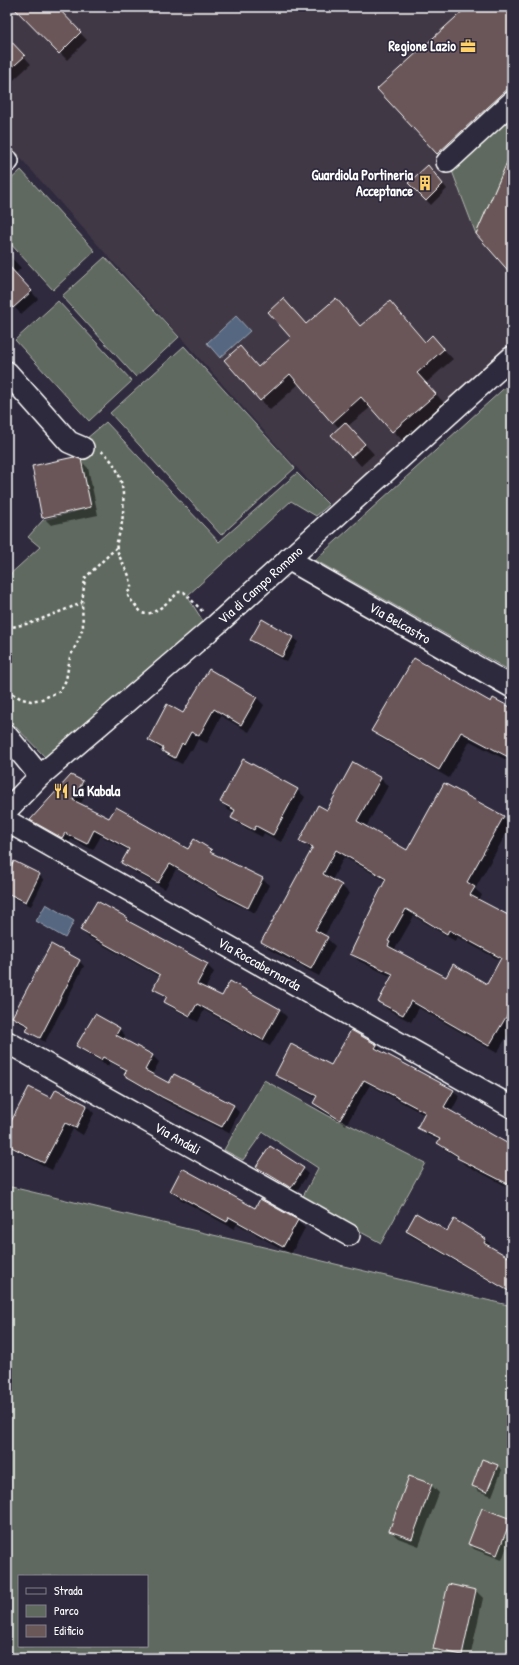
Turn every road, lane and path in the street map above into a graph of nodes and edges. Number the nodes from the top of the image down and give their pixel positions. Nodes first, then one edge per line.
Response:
1 (512, 102) edge
2 (447, 162) dead end
3 (512, 357) edge
4 (7, 372) edge
5 (83, 448) joint
6 (116, 548) junction
7 (288, 559) junction
8 (82, 603) junction
9 (216, 625) junction
10 (7, 628) edge
11 (512, 687) edge
12 (7, 691) edge
13 (7, 736) edge
14 (40, 776) junction
15 (7, 810) edge
16 (7, 822) edge
17 (7, 1042) edge
18 (512, 1107) edge
19 (349, 1235) dead end

1 - 2 street
3 - 7 street, Via di Campo Romano
4 - 5 street
5 - 6 path
6 - 8 path
6 - 9 path
7 - 9 street, Via di Campo Romano
7 - 11 street, Via Belcastro
8 - 10 path
8 - 12 path
9 - 14 street, Via di Campo Romano
13 - 14 street
14 - 15 street, Via di Campo Romano
16 - 18 street, Via Roccabernarda
17 - 19 street, Via Andali

